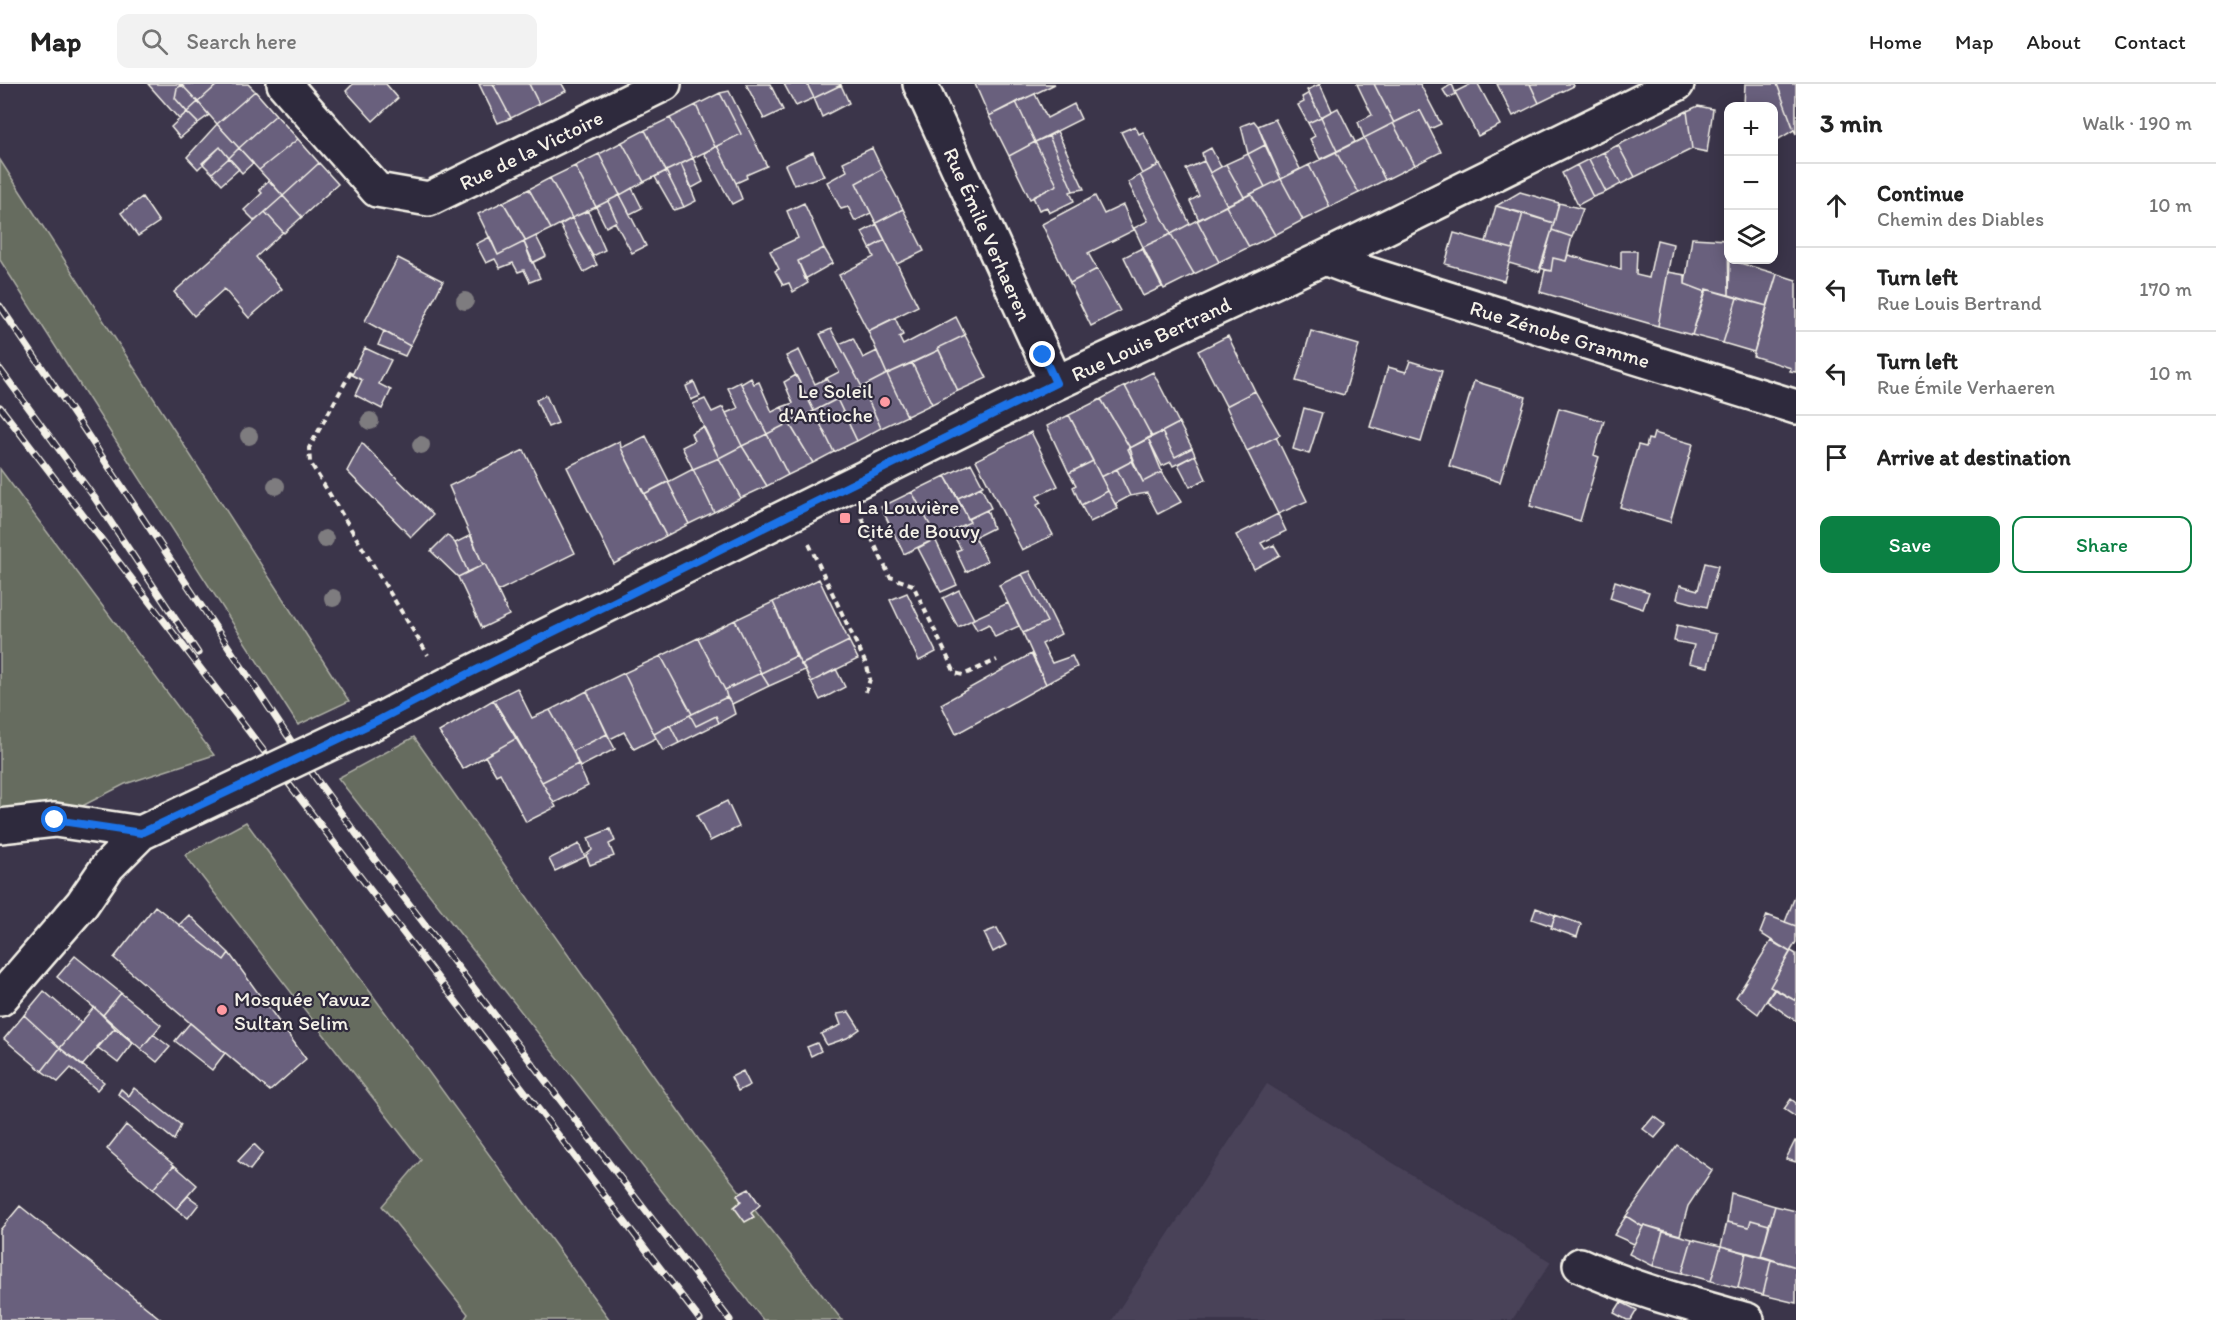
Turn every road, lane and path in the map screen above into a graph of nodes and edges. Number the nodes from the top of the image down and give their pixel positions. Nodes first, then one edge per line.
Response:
1 (284, 84) edge
2 (664, 84) edge
3 (920, 84) edge
4 (1677, 84) edge
5 (1324, 258) junction
6 (351, 372) dead end
7 (1056, 383) junction
8 (1796, 407) edge
9 (847, 488) junction
10 (795, 514) junction
11 (998, 660) dead end
12 (446, 685) junction
13 (866, 692) dead end
14 (0, 826) edge
15 (152, 827) junction
16 (4, 985) edge
17 (1580, 1265) dead end
18 (1747, 1320) edge

1 - 2 street, Rue de la Victoire
3 - 7 street, Rue Émile Verhaeren
4 - 5 street, Rue Louis Bertrand
5 - 7 street, Rue Louis Bertrand
5 - 8 street, Rue Zénobe Gramme
6 - 12 path
7 - 9 street, Rue Louis Bertrand
9 - 10 street, Rue Louis Bertrand
9 - 11 path
10 - 12 street, Rue Louis Bertrand
10 - 13 path
12 - 15 street, Rue Louis Bertrand, bridge
14 - 15 street
15 - 16 street
17 - 18 street

